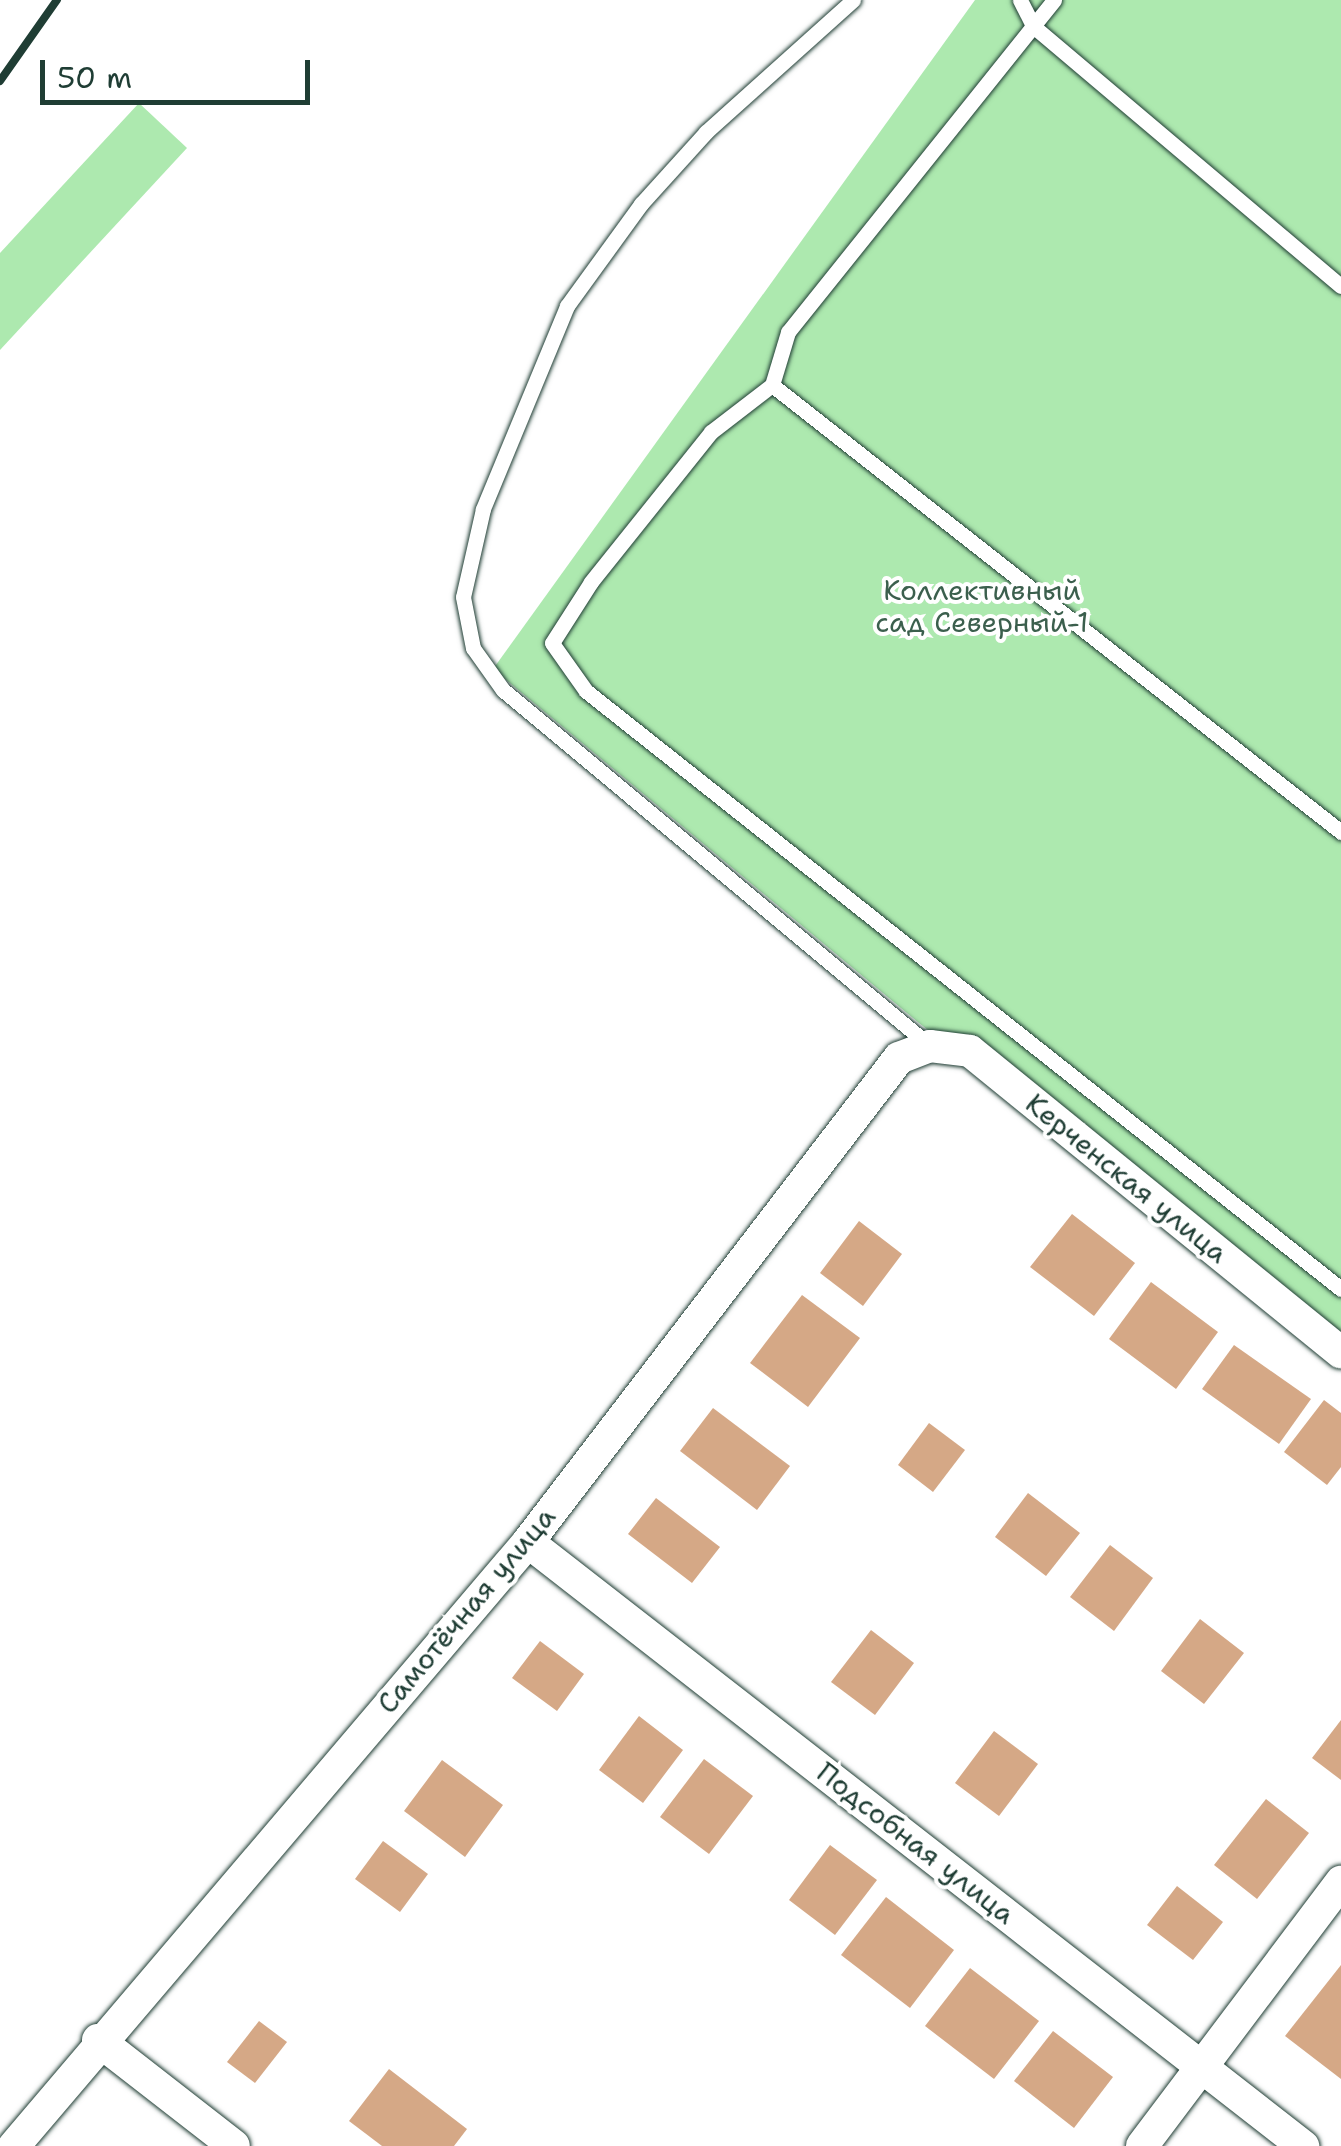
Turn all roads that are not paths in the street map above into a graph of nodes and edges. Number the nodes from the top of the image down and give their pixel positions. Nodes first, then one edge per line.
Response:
1 (854, 0) edge
2 (1020, 0) edge
3 (1054, 0) edge
4 (1033, 26) junction
5 (1341, 286) edge
6 (772, 385) junction
7 (1341, 832) edge
8 (930, 1046) junction
9 (1341, 1289) edge
10 (1341, 1352) edge
11 (528, 1542) junction
12 (1341, 1882) edge
13 (98, 2040) junction
14 (1202, 2065) junction
15 (14, 2146) edge
16 (234, 2146) edge
17 (1142, 2146) edge
18 (1303, 2146) edge

1 - 8 lane
2 - 4 lane
3 - 4 lane
4 - 5 lane
4 - 6 lane
6 - 7 lane
6 - 9 lane
8 - 10 street, Керченская улица
8 - 11 street, Самотёчная улица
11 - 13 street, Самотёчная улица
11 - 14 street, Подсобная улица
12 - 14 street
13 - 15 street, Самотёчная улица
13 - 16 street
14 - 17 street
14 - 18 street, Подсобная улица

